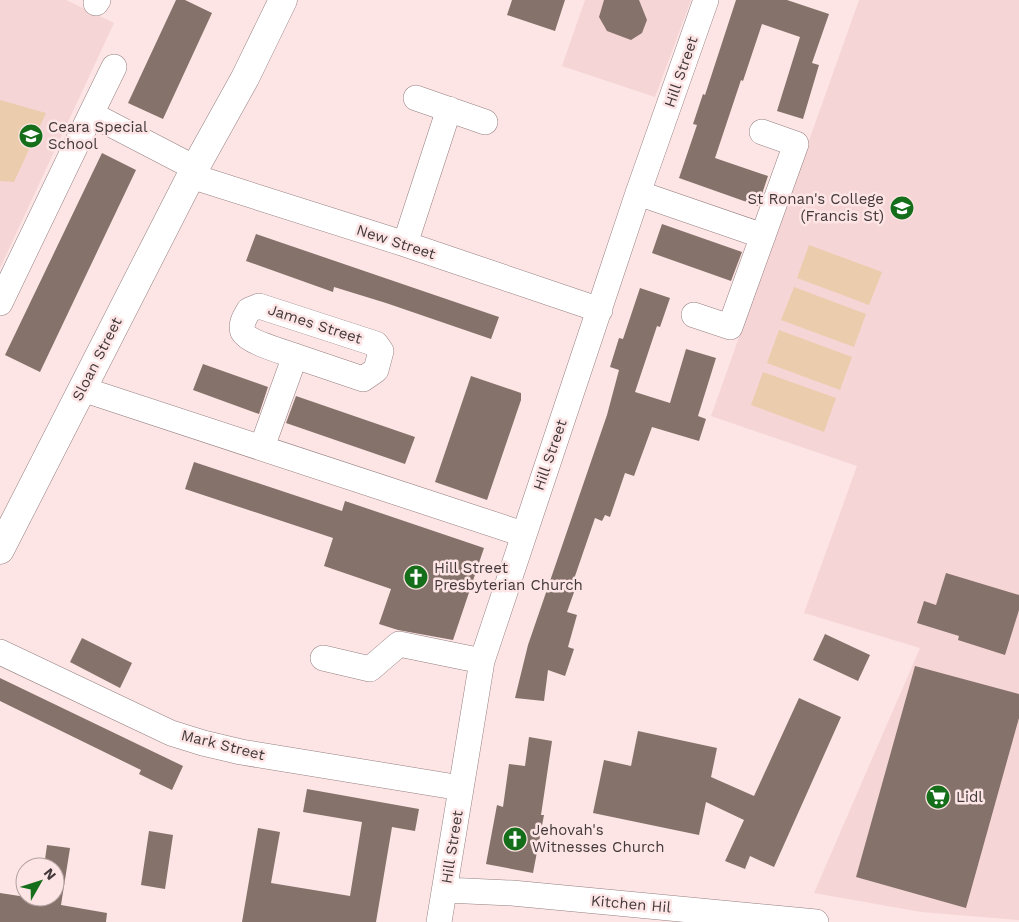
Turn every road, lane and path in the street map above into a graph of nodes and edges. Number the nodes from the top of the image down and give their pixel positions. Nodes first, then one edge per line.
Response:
1 (283, 0) edge
2 (706, 0) edge
3 (114, 67) dead end
4 (416, 98) dead end
5 (449, 109) junction
6 (91, 114) junction
7 (486, 122) dead end
8 (762, 132) dead end
9 (193, 172) junction
10 (638, 193) junction
11 (763, 236) junction
12 (405, 244) junction
13 (0, 303) edge
14 (600, 310) junction
15 (694, 315) dead end
16 (295, 356) junction
17 (82, 389) junction
18 (262, 448) junction
19 (523, 534) junction
20 (0, 550) edge
21 (0, 652) edge
22 (322, 658) dead end
23 (482, 661) junction
24 (461, 788) junction
25 (445, 890) junction
26 (785, 921) edge
27 (439, 922) edge
28 (816, 922) edge

1 - 9 street, Sloan Street
2 - 10 street, Hill Street
3 - 6 street
4 - 5 street
5 - 7 street
5 - 12 street
6 - 9 street
6 - 13 street
8 - 11 street
9 - 12 street, New Street
9 - 17 street, Sloan Street
10 - 11 street
10 - 14 street, Hill Street
11 - 15 street
12 - 14 street, New Street
14 - 19 street, Hill Street
16 - 16 street, James Street
16 - 18 street
17 - 18 street
17 - 20 street, Sloan Street
18 - 19 street
19 - 23 street, Hill Street
21 - 24 street, Mark Street
22 - 23 street
23 - 24 street, Hill Street
24 - 25 street, Hill Street
25 - 26 street, Kitchen Hil
25 - 27 street, Hill Street
26 - 28 street, Kitchen Hil

